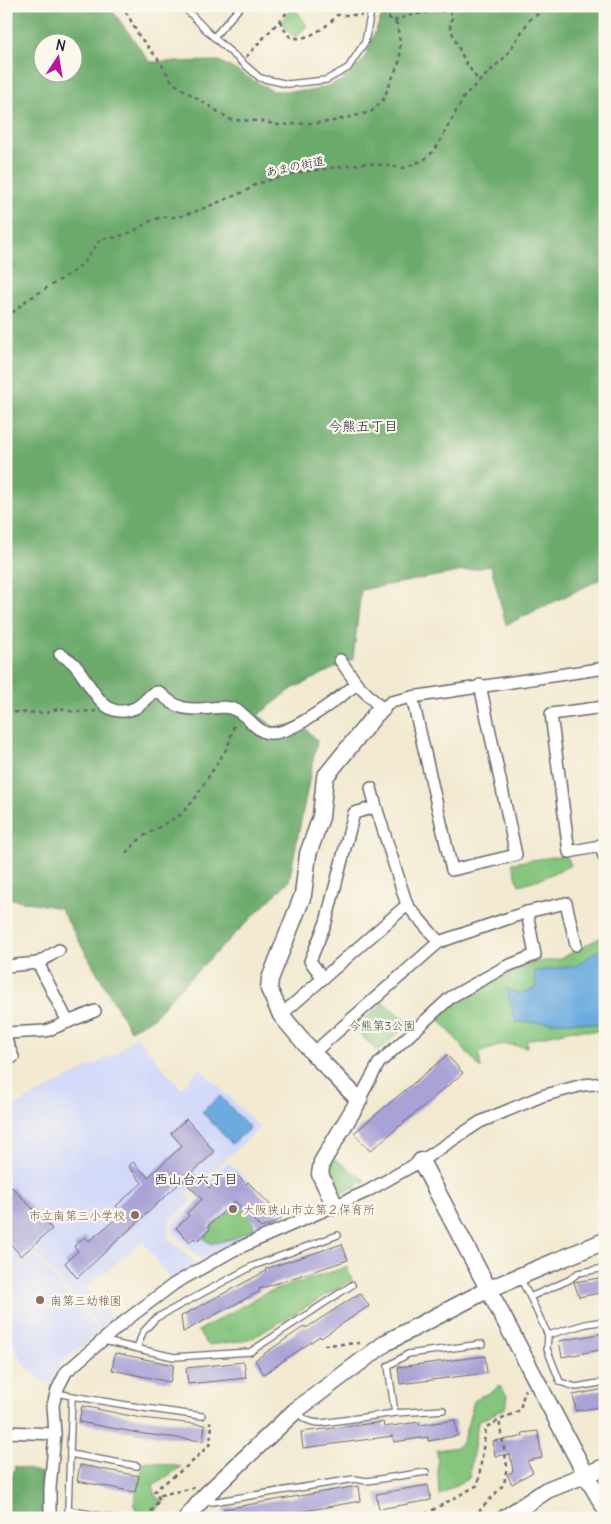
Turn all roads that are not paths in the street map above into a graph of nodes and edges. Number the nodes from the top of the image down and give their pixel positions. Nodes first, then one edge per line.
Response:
1 (183, 6) edge
2 (241, 6) edge
3 (372, 6) edge
4 (214, 37) junction
5 (60, 654) dead end
6 (340, 660) dead end
7 (605, 668) edge
8 (358, 684) junction
9 (480, 686) junction
10 (412, 697) junction
11 (605, 708) edge
12 (382, 709) junction
13 (371, 788) dead end
14 (376, 807) junction
15 (602, 845) edge
16 (605, 860) edge
17 (407, 905) junction
18 (527, 912) junction
19 (439, 942) junction
20 (576, 945) dead end
21 (59, 950) dead end
22 (38, 964) junction
23 (6, 966) edge
24 (323, 978) junction
25 (95, 1011) dead end
26 (281, 1015) junction
27 (68, 1022) junction
28 (6, 1033) edge
29 (6, 1040) edge
30 (313, 1052) junction
31 (6, 1061) edge
32 (605, 1083) edge
33 (359, 1100) junction
34 (421, 1161) junction
35 (335, 1206) junction
36 (338, 1235) dead end
37 (605, 1241) edge
38 (605, 1268) edge
39 (519, 1276) junction
40 (352, 1285) dead end
41 (489, 1289) junction
42 (530, 1297) junction
43 (605, 1321) edge
44 (548, 1335) junction
45 (102, 1340) junction
46 (482, 1344) dead end
47 (137, 1348) junction
48 (605, 1382) edge
49 (56, 1393) junction
50 (72, 1396) junction
51 (295, 1410) junction
52 (443, 1410) dead end
53 (395, 1413) junction
54 (204, 1417) road end
55 (6, 1432) edge
56 (55, 1434) junction
57 (70, 1454) junction
58 (137, 1466) dead end
59 (605, 1467) edge
60 (426, 1472) dead end
61 (586, 1475) junction
62 (204, 1497) junction
63 (605, 1508) edge
64 (50, 1518) edge
65 (111, 1518) edge
66 (187, 1518) edge
67 (505, 1518) edge

1 - 4 lane
2 - 4 lane
3 - 4 lane
5 - 8 street
6 - 8 street
7 - 9 street
8 - 12 street
9 - 10 street
9 - 10 street
10 - 12 street
11 - 15 street
12 - 26 street
13 - 14 street
14 - 17 street
14 - 24 street
15 - 16 street
17 - 19 street
17 - 24 street
18 - 19 street
18 - 20 street
18 - 33 street
19 - 30 street
21 - 22 street
22 - 23 street
22 - 27 street
24 - 26 street
25 - 27 street
26 - 30 street
27 - 28 street
29 - 31 street
30 - 33 street
32 - 34 street
33 - 35 street
34 - 35 street
34 - 41 street
35 - 45 street
36 - 47 lane
37 - 39 street
38 - 42 lane
39 - 41 street
39 - 42 lane
40 - 47 lane
41 - 51 street
41 - 61 street
42 - 44 lane
43 - 44 lane
44 - 48 lane
45 - 47 lane
45 - 49 street
46 - 53 lane
49 - 50 lane
49 - 56 street
50 - 54 lane
50 - 57 lane
51 - 53 lane
51 - 62 street
52 - 53 lane
55 - 56 street
56 - 64 street
57 - 58 lane
57 - 65 lane
59 - 61 street
60 - 62 lane
61 - 63 street
61 - 67 street
62 - 66 street

